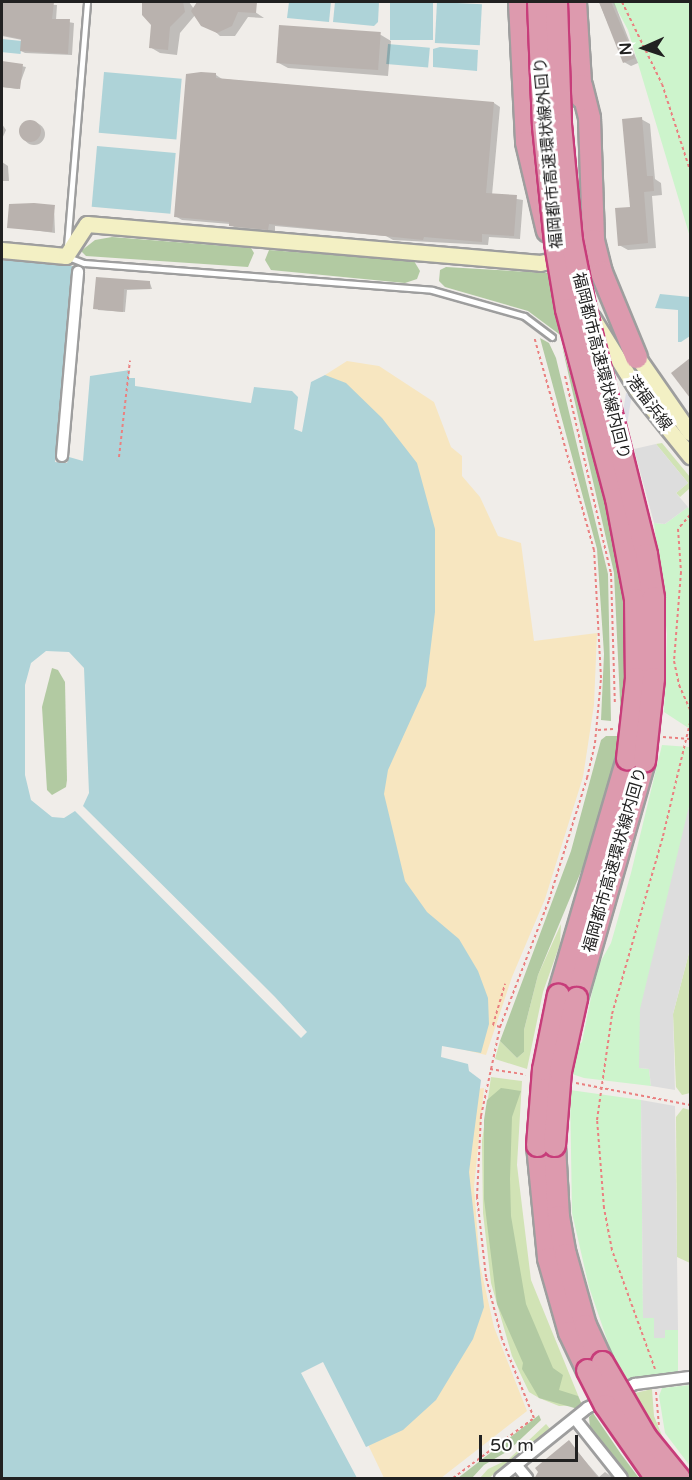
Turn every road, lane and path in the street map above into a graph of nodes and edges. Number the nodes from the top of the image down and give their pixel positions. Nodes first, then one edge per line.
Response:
1 (87, 2) edge
2 (519, 2) edge
3 (539, 2) edge
4 (555, 2) edge
5 (574, 2) edge
6 (622, 2) edge
7 (581, 85) junction
8 (690, 170) edge
9 (2, 250) edge
10 (66, 256) junction
11 (573, 256) junction
12 (78, 272) dead end
13 (539, 326) junction
14 (552, 337) dead end
15 (636, 357) junction
16 (130, 361) dead end
17 (562, 366) dead end
18 (690, 433) edge
19 (62, 456) dead end
20 (690, 456) edge
21 (119, 458) dead end
22 (690, 515) edge
23 (615, 706) dead end
24 (690, 710) edge
25 (615, 723) dead end
26 (690, 723) edge
27 (614, 729) dead end
28 (636, 759) junction
29 (505, 984) dead end
30 (500, 1028) junction
31 (490, 1069) junction
32 (536, 1076) dead end
33 (571, 1082) dead end
34 (600, 1088) junction
35 (690, 1105) edge
36 (594, 1366) junction
37 (690, 1377) edge
38 (656, 1382) junction
39 (575, 1419) junction
40 (662, 1434) dead end
41 (517, 1466) junction
42 (453, 1479) edge
43 (500, 1479) edge
44 (527, 1479) edge
45 (622, 1479) edge
46 (656, 1479) edge
47 (679, 1479) edge

1 - 10 lane
2 - 11 highway
3 - 11 street, 港福浜線
3 - 28 highway, 福岡都市高速環状線外回り, bridge
4 - 11 street, 港福浜線
4 - 28 highway, 福岡都市高速環状線内回り, bridge
5 - 7 highway
6 - 8 path
7 - 11 highway
7 - 15 highway
9 - 10 street
10 - 11 street
10 - 13 lane
11 - 15 street, 港福浜線
11 - 20 street, 港福浜線
12 - 19 street
13 - 14 lane
13 - 30 path
15 - 18 street, 港福浜線
16 - 21 path
17 - 23 path
22 - 24 path
25 - 27 path
26 - 34 path
28 - 36 highway, 福岡都市高速環状線外回り, bridge
29 - 30 path
30 - 31 path
31 - 32 path
31 - 42 path
33 - 34 path
34 - 35 path
34 - 38 path
36 - 46 highway, bridge
36 - 47 highway, bridge
37 - 38 street
38 - 39 street
38 - 40 path
39 - 41 street
39 - 45 street
41 - 43 street
41 - 44 street

